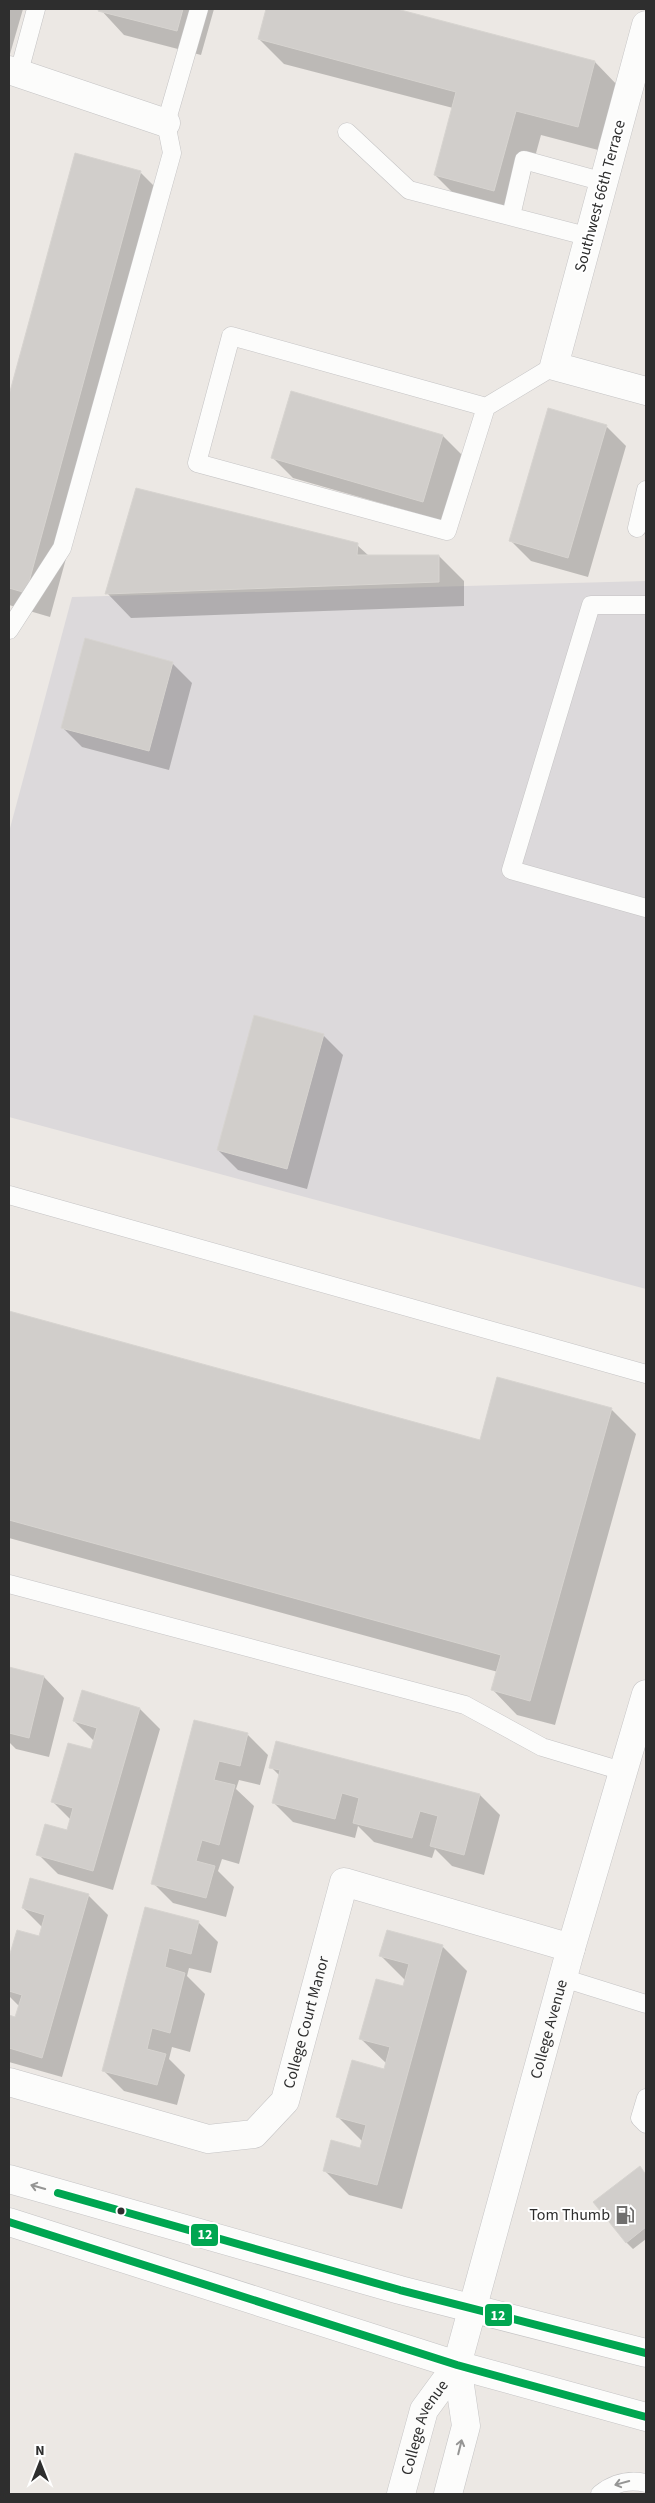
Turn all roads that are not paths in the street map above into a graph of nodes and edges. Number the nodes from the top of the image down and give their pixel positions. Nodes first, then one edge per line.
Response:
1 (36, 9) edge
2 (199, 9) edge
3 (646, 24) edge
4 (14, 71) edge
5 (166, 123) junction
6 (347, 132) dead end
7 (604, 182) junction
8 (511, 216) junction
9 (590, 237) junction
10 (554, 366) junction
11 (646, 392) edge
12 (486, 407) junction
13 (646, 490) edge
14 (637, 528) dead end
15 (646, 605) edge
16 (9, 630) edge
17 (646, 908) edge
18 (9, 1195) edge
19 (646, 1374) edge
20 (9, 1584) edge
21 (646, 1694) edge
22 (622, 1771) junction
23 (570, 1948) junction
24 (564, 1978) junction
25 (646, 2004) edge
26 (9, 2082) edge
27 (646, 2098) edge
28 (646, 2124) edge
29 (9, 2179) edge
30 (9, 2222) edge
31 (472, 2309) junction
32 (646, 2353) edge
33 (456, 2365) junction
34 (646, 2417) edge
35 (646, 2483) edge
36 (401, 2494) edge
37 (448, 2494) edge
38 (600, 2494) edge

1 - 4 lane
2 - 5 lane
3 - 7 street, Southwest 66th Terrace
4 - 5 street
5 - 16 lane
6 - 8 lane
7 - 8 lane
7 - 9 street, Southwest 66th Terrace
8 - 9 lane
9 - 10 street, Southwest 66th Terrace
10 - 11 street
10 - 12 lane
12 - 12 lane
13 - 14 lane
15 - 17 lane
18 - 19 lane
20 - 22 lane
21 - 22 street, College Avenue
22 - 23 street, College Avenue
23 - 24 street, College Avenue
23 - 26 street, College Court Manor
24 - 25 lane
24 - 31 street, College Avenue
27 - 28 lane
31 -> 29 street
30 - 33 street
31 - 32 street
31 - 33 street, College Avenue
33 - 34 street
33 - 36 street, College Avenue
37 -> 33 street, College Avenue
35 -> 38 lane

